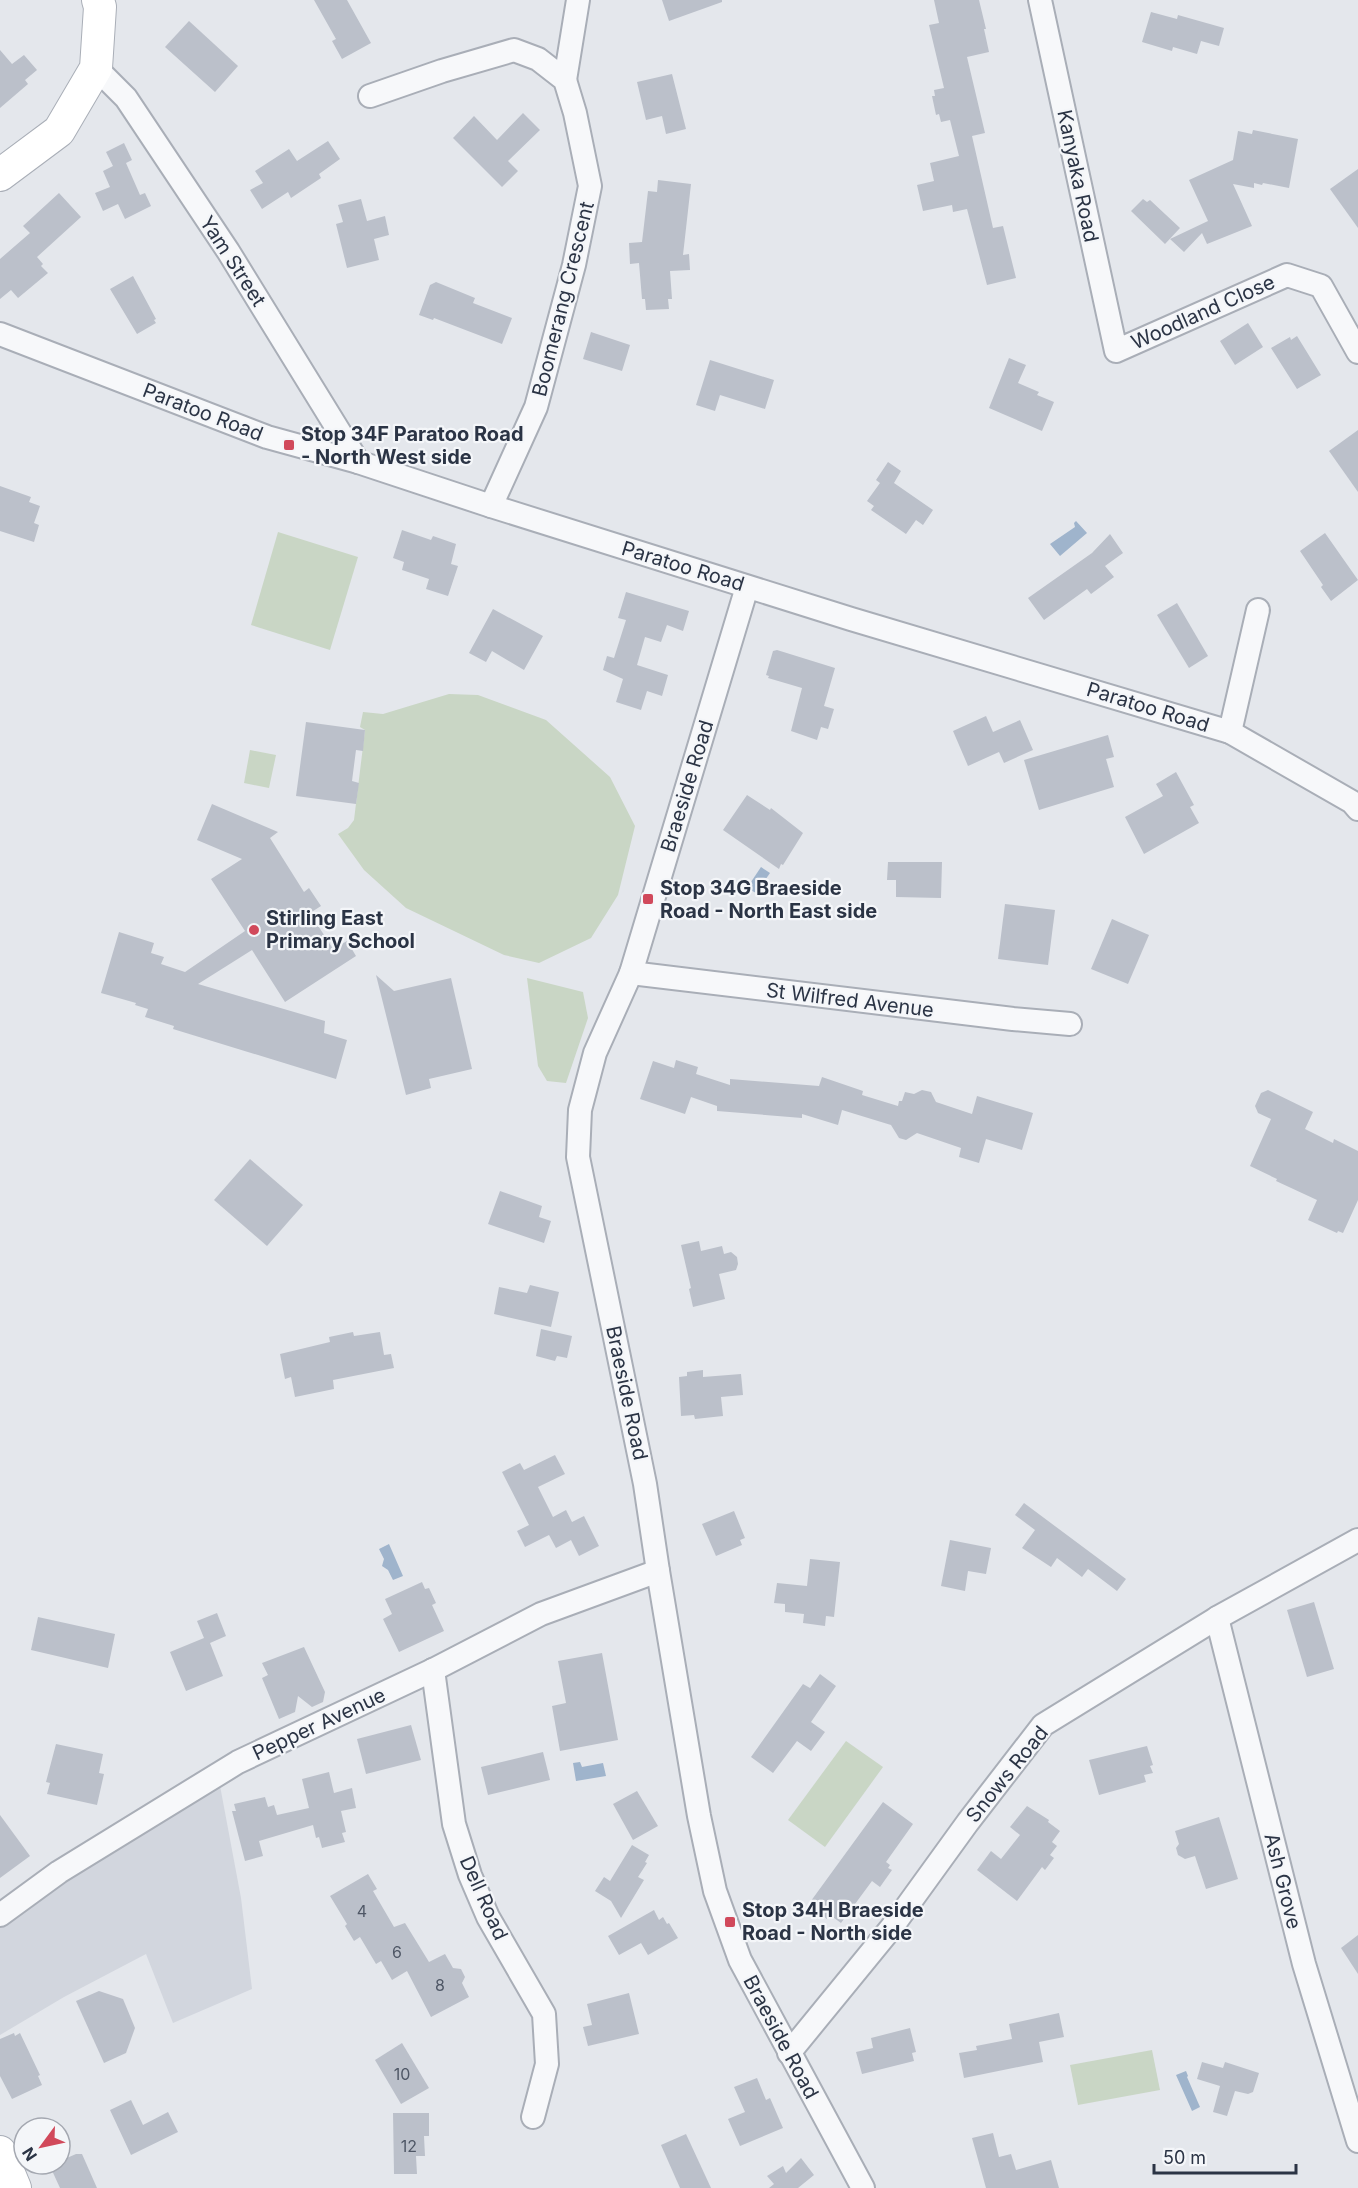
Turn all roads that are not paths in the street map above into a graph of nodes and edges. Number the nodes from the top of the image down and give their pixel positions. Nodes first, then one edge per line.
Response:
1 (98, 0) edge
2 (578, 0) edge
3 (1040, 0) edge
4 (96, 68) junction
5 (565, 80) junction
6 (370, 96) dead end
7 (0, 175) edge
8 (0, 334) edge
9 (1116, 351) joint
10 (1358, 352) edge
11 (358, 462) junction
12 (491, 506) junction
13 (747, 587) junction
14 (1258, 610) dead end
15 (1230, 732) junction
16 (1358, 809) edge
17 (631, 973) junction
18 (1070, 1024) dead end
19 (1358, 1540) edge
20 (658, 1571) junction
21 (1217, 1618) junction
22 (433, 1670) junction
23 (0, 1915) edge
24 (789, 2053) junction
25 (532, 2116) dead end
26 (1358, 2141) edge
27 (0, 2152) edge
28 (15, 2188) edge
29 (863, 2188) edge

1 - 4 main road
2 - 5 street
3 - 9 street, Kanyaka Road
4 - 7 main road
4 - 11 street, Yam Street
5 - 6 street
5 - 12 street, Boomerang Crescent
8 - 11 street, Paratoo Road
9 - 10 street, Woodland Close
11 - 12 street, Paratoo Road
12 - 13 street, Paratoo Road
13 - 15 street, Paratoo Road
13 - 17 street, Braeside Road
14 - 15 street
15 - 16 street, Paratoo Road
17 - 18 street, St Wilfred Avenue
17 - 20 street, Braeside Road
19 - 21 street, Snows Road
20 - 22 street, Pepper Avenue
20 - 24 street, Braeside Road
21 - 24 street, Snows Road
21 - 26 street, Ash Grove
22 - 23 street, Pepper Avenue
22 - 25 street, Dell Road
24 - 29 street, Braeside Road
27 - 28 main road

